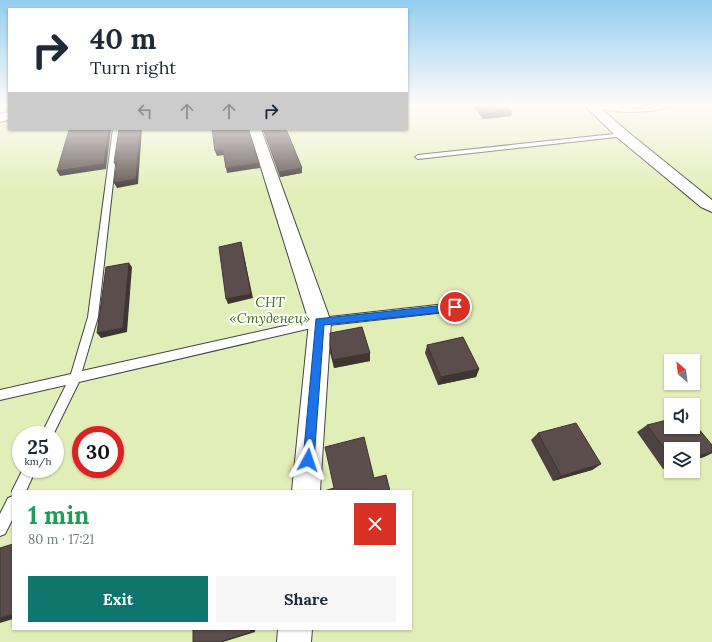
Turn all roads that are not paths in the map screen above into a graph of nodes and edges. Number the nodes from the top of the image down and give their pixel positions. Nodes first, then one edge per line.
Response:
1 (115, 135) edge
2 (257, 135) edge
3 (624, 135) joint
4 (418, 157) dead end
5 (712, 206) edge
6 (455, 307) dead end
7 (320, 322) junction
8 (75, 378) junction
9 (0, 395) edge
10 (51, 426) edge
11 (26, 478) edge
12 (20, 490) edge
13 (306, 490) edge
14 (12, 505) edge
15 (0, 529) edge
16 (295, 630) edge
17 (294, 642) edge

1 - 8 lane
2 - 7 street
3 - 4 lane
3 - 5 street
6 - 7 lane
7 - 8 lane
7 - 13 street
8 - 9 lane
8 - 10 lane
11 - 12 lane
14 - 15 lane
16 - 17 street

